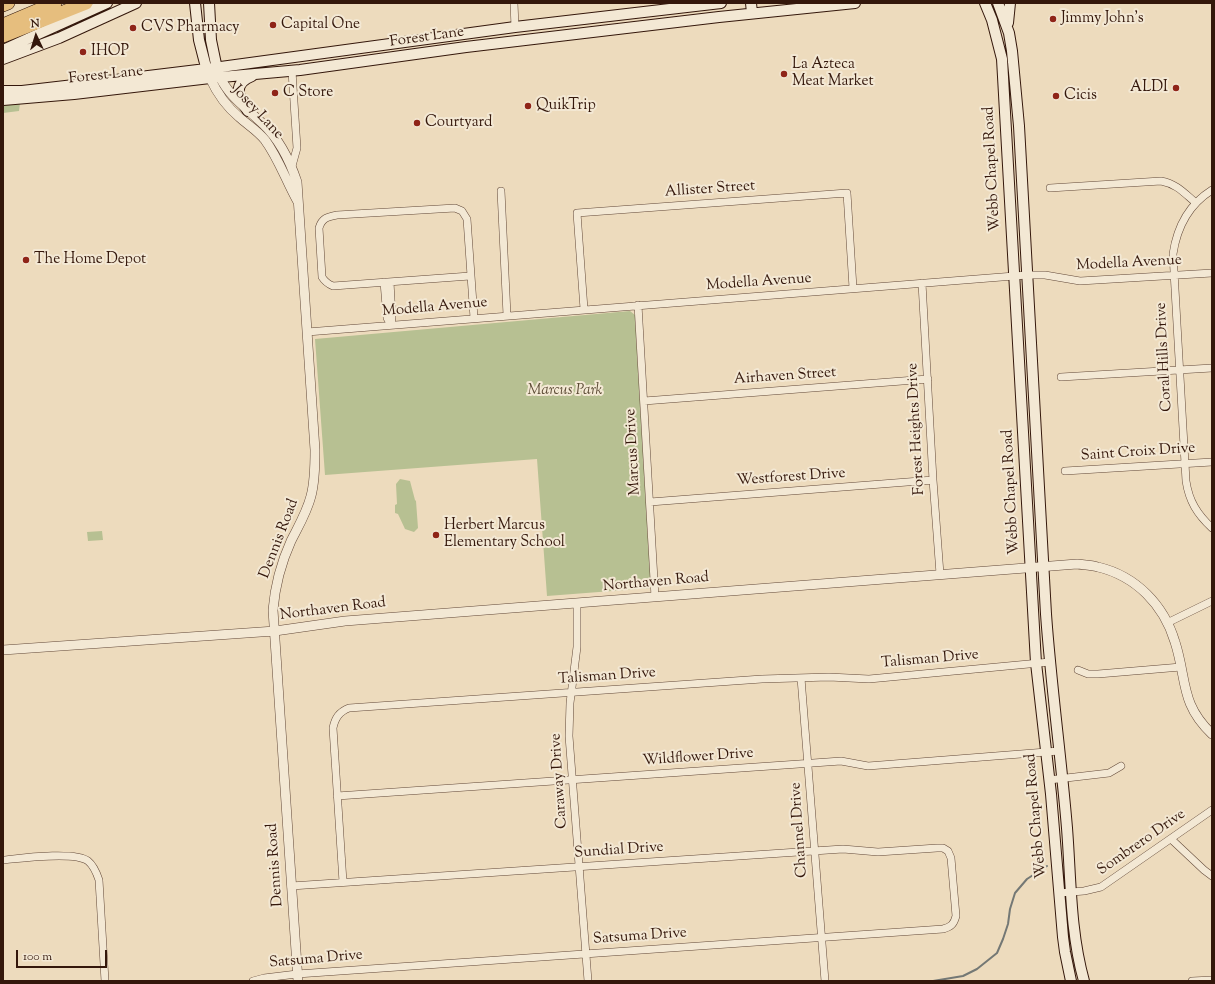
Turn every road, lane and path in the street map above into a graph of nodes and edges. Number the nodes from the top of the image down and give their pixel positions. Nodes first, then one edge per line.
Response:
1 (8, 3) edge
2 (55, 3) edge
3 (86, 3) edge
4 (107, 3) edge
5 (136, 3) edge
6 (195, 3) edge
7 (209, 3) edge
8 (514, 3) edge
9 (721, 3) edge
10 (855, 3) edge
11 (985, 3) edge
12 (998, 3) edge
13 (1010, 3) edge
14 (3, 5) edge
15 (823, 5) edge
16 (751, 8) edge
17 (660, 10) junction
18 (661, 24) junction
19 (3, 25) edge
20 (515, 27) junction
21 (1009, 33) junction
22 (3, 36) edge
23 (516, 41) junction
24 (408, 42) junction
25 (200, 48) junction
26 (212, 48) junction
27 (3, 50) edge
28 (320, 54) junction
29 (410, 55) junction
30 (3, 59) edge
31 (250, 64) junction
32 (322, 67) junction
33 (292, 71) junction
34 (184, 72) junction
35 (213, 73) junction
36 (256, 74) junction
37 (1015, 82) junction
38 (1004, 84) junction
39 (3, 91) edge
40 (22, 95) junction
41 (3, 100) edge
42 (248, 111) junction
43 (275, 138) junction
44 (267, 144) junction
45 (292, 166) junction
46 (1050, 188) dead end
47 (1212, 190) edge
48 (501, 191) dead end
49 (298, 203) junction
50 (1196, 203) junction
51 (1212, 273) edge
52 (1027, 275) junction
53 (1173, 275) junction
54 (470, 276) junction
55 (1015, 276) junction
56 (387, 282) junction
57 (922, 283) junction
58 (853, 288) junction
59 (638, 305) junction
60 (584, 309) junction
61 (507, 316) junction
62 (474, 318) junction
63 (390, 325) junction
64 (307, 332) junction
65 (1212, 368) edge
66 (1178, 369) junction
67 (1061, 377) dead end
68 (928, 379) junction
69 (644, 401) junction
70 (1212, 462) edge
71 (1184, 464) junction
72 (1065, 471) dead end
73 (933, 480) junction
74 (650, 502) junction
75 (1212, 528) edge
76 (1044, 566) junction
77 (1031, 567) junction
78 (940, 574) junction
79 (655, 597) junction
80 (1212, 601) edge
81 (577, 603) junction
82 (1168, 622) junction
83 (275, 631) junction
84 (3, 650) edge
85 (1050, 662) junction
86 (1036, 663) junction
87 (1181, 667) junction
88 (1078, 670) dead end
89 (801, 678) junction
90 (572, 692) junction
91 (1212, 734) edge
92 (1059, 751) junction
93 (1046, 752) junction
94 (808, 764) junction
95 (1121, 766) dead end
96 (1062, 779) junction
97 (572, 780) junction
98 (1049, 780) junction
99 (337, 796) junction
100 (1212, 810) edge
101 (1171, 839) junction
102 (814, 851) junction
103 (948, 851) joint
104 (3, 860) edge
105 (580, 867) junction
106 (1212, 876) edge
107 (343, 882) junction
108 (291, 886) junction
109 (1072, 892) junction
110 (1059, 893) junction
111 (821, 938) junction
112 (586, 954) junction
113 (298, 977) edge
114 (1212, 980) edge
115 (105, 981) edge
116 (252, 981) edge
117 (588, 981) edge
118 (824, 981) edge
119 (1071, 981) edge
120 (1084, 981) edge
121 (1192, 981) edge

1 - 14 highway
2 - 19 highway
3 - 22 highway
4 - 27 main road
5 - 30 main road
6 - 25 main road, Josey Lane
7 - 26 main road, Josey Lane
8 - 20 street
9 - 17 main road, Forest Lane
10 - 15 main road, Forest Lane
11 - 38 main road, Webb Chapel Road
12 - 21 main road, Webb Chapel Road
13 - 21 main road
15 - 16 main road, Forest Lane
16 - 18 main road, Forest Lane
17 - 18 main road
17 - 20 main road, Forest Lane
18 - 23 main road, Forest Lane
20 - 23 main road
20 - 24 main road, Forest Lane
21 - 37 main road, Webb Chapel Road
23 - 29 main road, Forest Lane
24 - 28 main road, Forest Lane
24 - 29 main road
25 - 34 main road
25 - 35 main road, Josey Lane
26 - 31 main road
26 - 35 main road, Josey Lane
28 - 31 main road, Forest Lane
28 - 32 main road
29 - 32 main road, Forest Lane
31 - 35 main road, Forest Lane
32 - 33 main road, Forest Lane
33 - 36 main road, Forest Lane
33 - 45 street
34 - 35 main road, Forest Lane
34 - 40 main road, Forest Lane
35 - 36 main road, Forest Lane
35 - 40 main road, Forest Lane
35 - 42 street, Josey Lane
35 - 44 street, Josey Lane
36 - 42 main road
37 - 38 main road
37 - 52 main road, Webb Chapel Road
38 - 55 main road, Webb Chapel Road
39 - 40 main road
40 - 41 main road, Forest Lane
42 - 43 street, Josey Lane
43 - 44 street
43 - 45 street, Josey Lane
44 - 49 street, Josey Lane
45 - 49 street, Josey Lane
46 - 50 street
47 - 50 street, Coral Hills Drive
48 - 61 street
49 - 64 street, Dennis Road
50 - 53 street, Coral Hills Drive
51 - 53 street, Modella Avenue
52 - 53 street, Modella Avenue
52 - 55 street, Modella Avenue
52 - 76 main road, Webb Chapel Road
53 - 66 street, Coral Hills Drive
54 - 56 street
54 - 56 street
54 - 62 street
55 - 57 street, Modella Avenue
55 - 77 main road, Webb Chapel Road
56 - 63 street
57 - 58 street, Modella Avenue
57 - 68 street, Forest Heights Drive
58 - 59 street, Modella Avenue
58 - 60 street, Allister Street
59 - 60 street, Modella Avenue
59 - 69 street, Marcus Drive
60 - 61 street, Modella Avenue
61 - 62 street, Modella Avenue
62 - 63 street, Modella Avenue
63 - 64 street, Modella Avenue
64 - 83 street, Dennis Road
65 - 66 street
66 - 67 street
66 - 71 street, Coral Hills Drive
68 - 69 street, Airhaven Street
68 - 73 street, Forest Heights Drive
69 - 74 street, Marcus Drive
70 - 71 street, Saint Croix Drive
71 - 72 street, Saint Croix Drive
71 - 75 street, Coral Hills Drive
73 - 74 street, Westforest Drive
73 - 78 street, Forest Heights Drive
74 - 79 street, Marcus Drive
76 - 77 street, Northaven Road
76 - 82 street, Northaven Road
76 - 85 main road, Webb Chapel Road
77 - 78 street, Northaven Road
77 - 86 main road, Webb Chapel Road
78 - 79 street, Northaven Road
79 - 81 street, Northaven Road
80 - 82 street
81 - 83 street, Northaven Road
81 - 90 street, Caraway Drive
82 - 87 street, Northaven Road
83 - 84 street, Northaven Road
83 - 108 street, Dennis Road
85 - 86 street, Talisman Drive
85 - 92 main road, Webb Chapel Road
86 - 89 street, Talisman Drive
86 - 93 main road, Webb Chapel Road
87 - 88 street
87 - 91 street, Northaven Road
89 - 90 street, Talisman Drive
89 - 94 street, Channel Drive
90 - 97 street, Caraway Drive
90 - 99 street, Talisman Drive
92 - 93 street, Wildflower Drive
92 - 96 main road, Webb Chapel Road
93 - 94 street, Wildflower Drive
93 - 98 main road, Webb Chapel Road
94 - 97 street, Wildflower Drive
94 - 102 street, Channel Drive
95 - 96 street
96 - 98 street
96 - 109 main road, Webb Chapel Road
97 - 99 street, Wildflower Drive
97 - 105 street, Caraway Drive
98 - 110 main road, Webb Chapel Road
99 - 107 street, Talisman Drive
100 - 101 street, Sombrero Drive
101 - 106 street
101 - 109 street, Sombrero Drive
102 - 103 street, Sundial Drive
102 - 105 street, Sundial Drive
102 - 111 street, Channel Drive
103 - 111 street, Satsuma Drive
104 - 115 street
105 - 107 street, Sundial Drive
105 - 112 street, Caraway Drive
107 - 108 street, Sundial Drive
108 - 113 street, Dennis Road
109 - 110 street, Sombrero Drive
109 - 120 main road, Webb Chapel Road
110 - 119 main road, Webb Chapel Road
111 - 112 street, Satsuma Drive
111 - 118 street, Channel Drive
112 - 113 street, Satsuma Drive
112 - 117 street, Caraway Drive
113 - 116 street, Satsuma Drive
114 - 121 street

